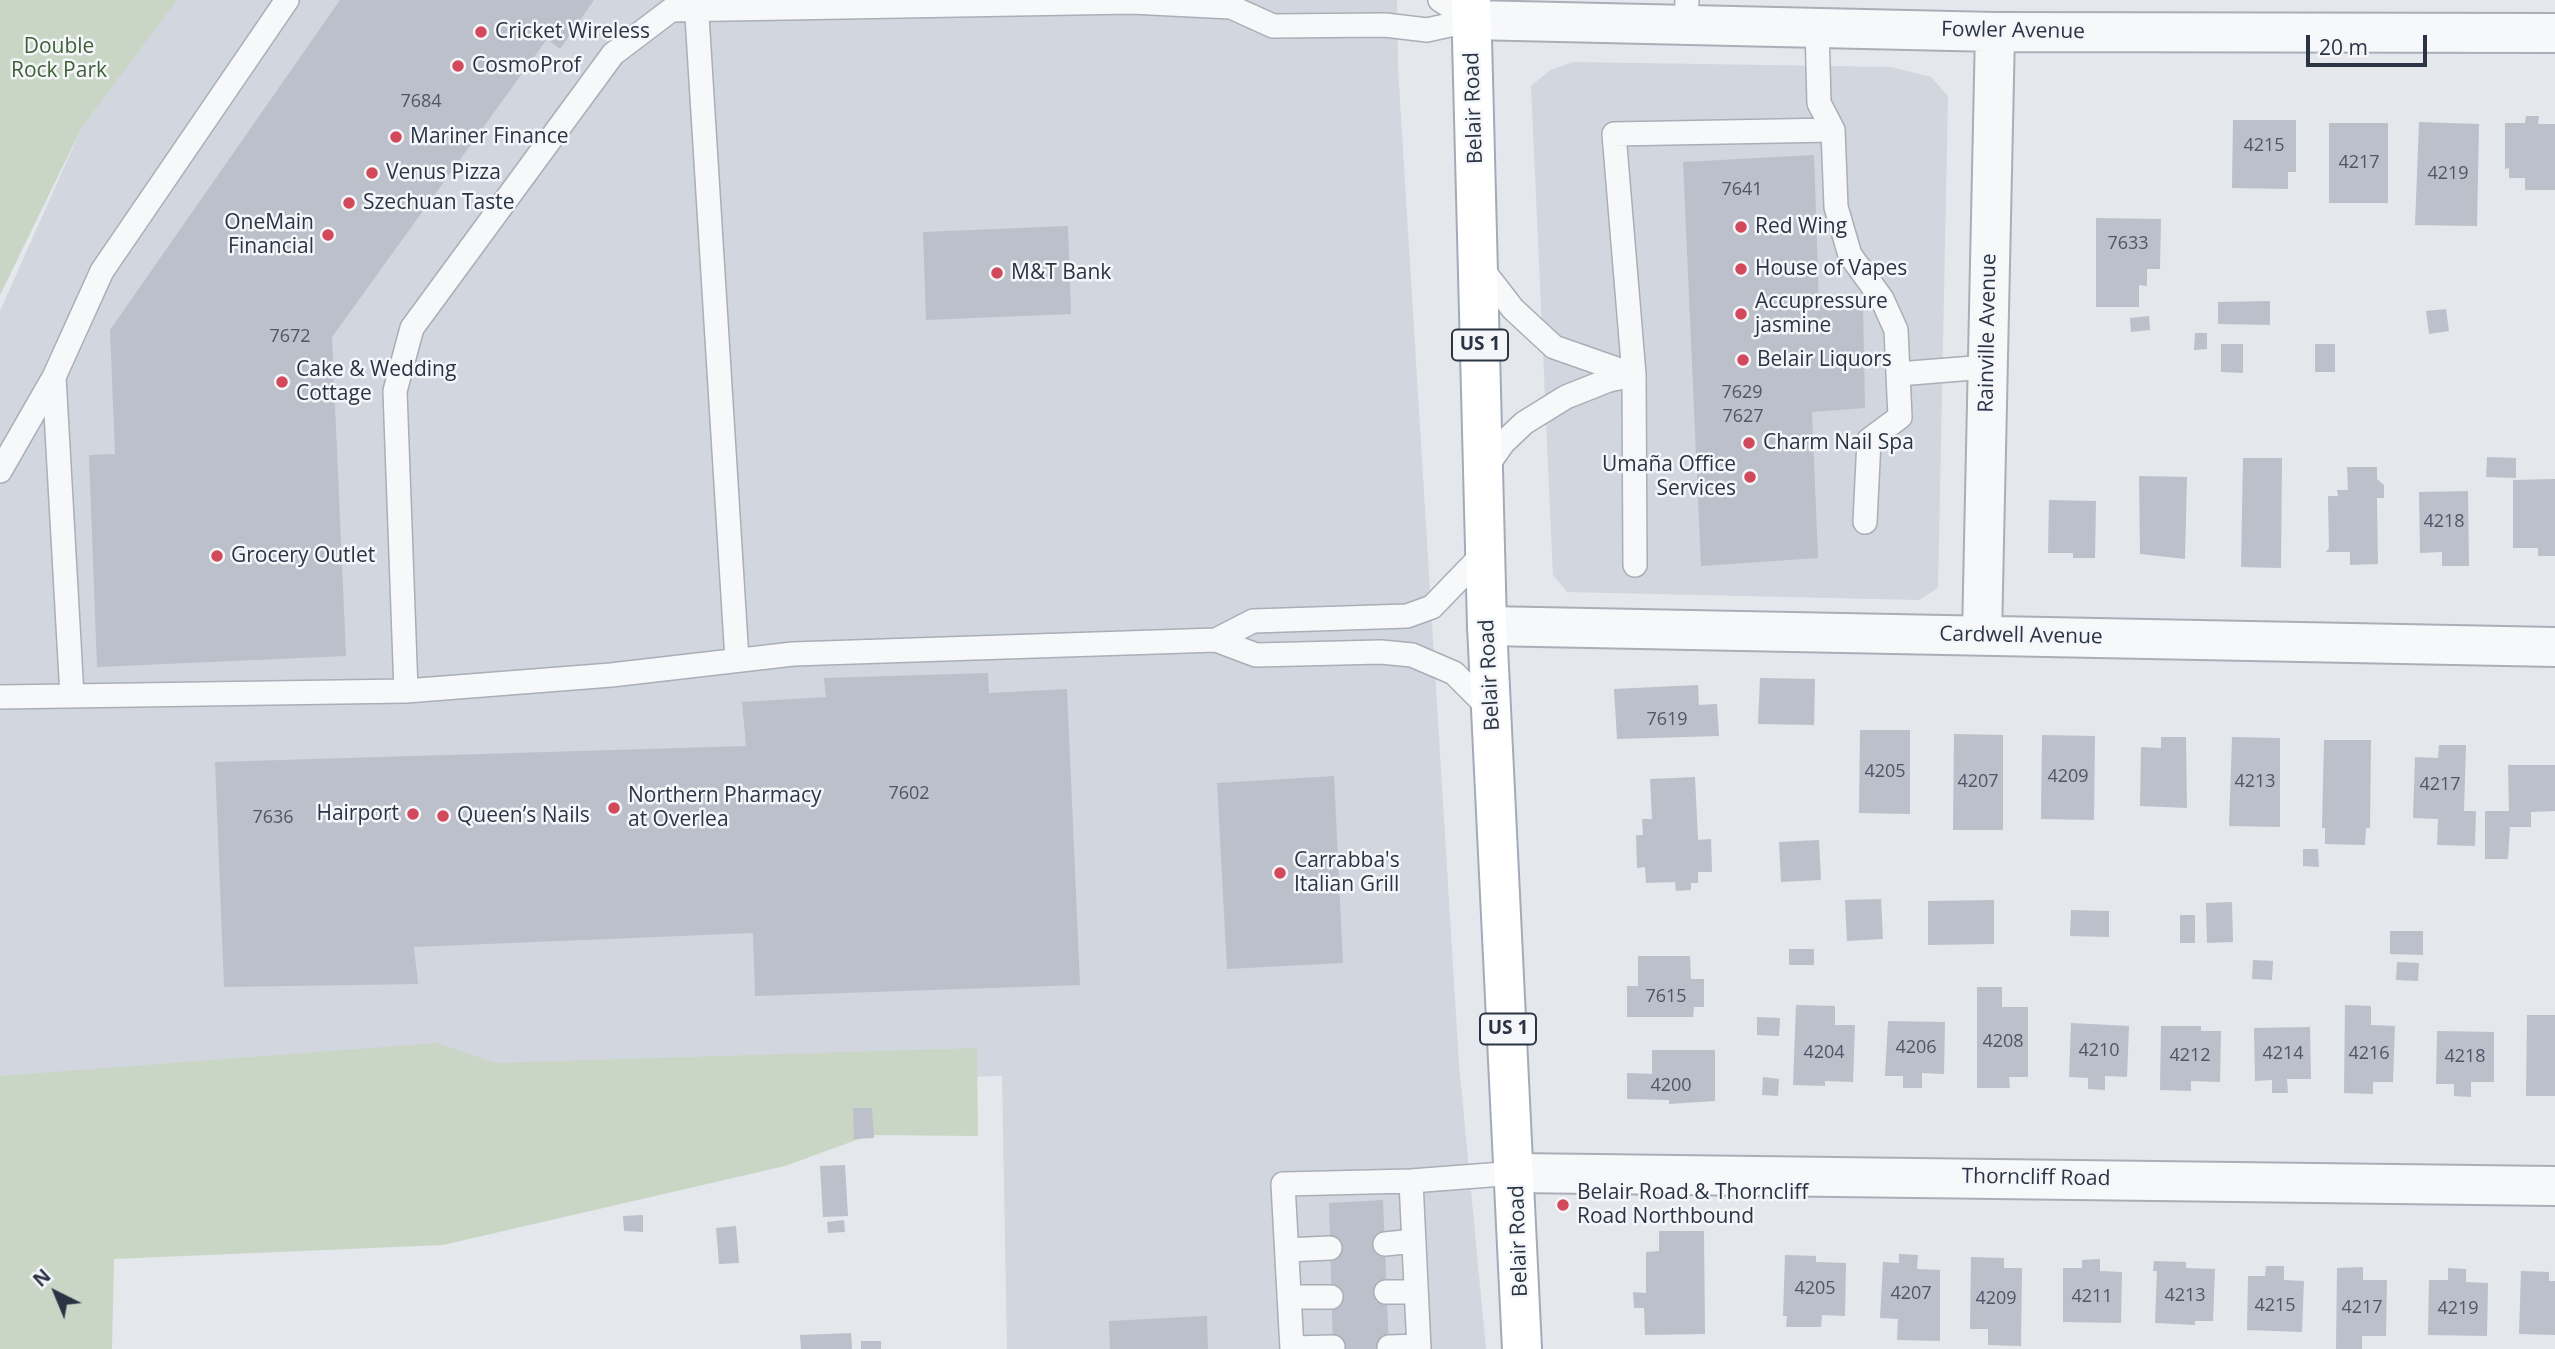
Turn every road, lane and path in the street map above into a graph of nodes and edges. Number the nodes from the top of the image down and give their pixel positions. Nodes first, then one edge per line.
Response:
1 (287, 0) edge
2 (1440, 0) edge
3 (1238, 4) edge
4 (697, 5) edge
5 (1472, 10) edge
6 (1687, 12) edge
7 (1817, 27) junction
8 (1996, 32) junction
9 (2555, 33) edge
10 (1833, 130) junction
11 (1478, 263) junction
12 (1986, 367) junction
13 (1898, 374) junction
14 (1634, 375) junction
15 (54, 377) junction
16 (0, 471) edge
17 (1483, 471) junction
18 (1866, 522) dead end
19 (1486, 551) junction
20 (1635, 565) dead end
21 (1488, 626) junction
22 (1982, 635) junction
23 (1216, 640) junction
24 (2555, 647) edge
25 (737, 660) junction
26 (406, 691) junction
27 (72, 696) junction
28 (0, 697) edge
29 (1491, 710) junction
30 (1516, 1173) junction
31 (1411, 1181) junction
32 (2555, 1186) edge
33 (1414, 1241) junction
34 (1385, 1244) dead end
35 (1330, 1248) dead end
36 (1287, 1250) junction
37 (1386, 1292) dead end
38 (1416, 1292) junction
39 (1289, 1297) junction
40 (1331, 1297) dead end
41 (1333, 1347) dead end
42 (1389, 1347) dead end
43 (1419, 1348) edge
44 (1292, 1349) edge
45 (1522, 1349) edge

1 - 15 lane
2 - 5 lane
3 - 4 lane
3 - 5 lane
4 - 25 lane
4 - 26 lane
5 - 6 street, Fowler Avenue
5 - 11 main road, Belair Road / US 1
6 - 7 street, Fowler Avenue
7 - 8 street, Fowler Avenue
7 - 10 lane
8 - 9 street, Fowler Avenue
8 - 12 street, Rainville Avenue
10 - 13 lane
10 - 14 lane
11 - 14 lane
11 - 17 main road, Belair Road / US 1
12 - 13 lane
12 - 22 street, Rainville Avenue
13 - 18 lane
14 - 17 lane
14 - 20 lane
15 - 16 lane
15 - 27 lane
17 - 19 main road, Belair Road / US 1
19 - 21 main road, Belair Road / US 1
19 - 23 lane
21 - 22 street, Cardwell Avenue
21 - 29 main road, Belair Road / US 1
22 - 24 street, Cardwell Avenue
23 - 25 lane
23 - 29 lane
25 - 26 lane
26 - 27 lane
27 - 28 lane
29 - 30 main road, Belair Road / US 1
30 - 31 lane
30 - 32 street, Thorncliff Road
30 - 45 main road, Belair Road / US 1
31 - 33 lane
31 - 36 lane
33 - 34 lane
33 - 38 lane
35 - 36 lane
36 - 39 lane
37 - 38 lane
38 - 43 lane
39 - 40 lane
39 - 44 lane
41 - 44 lane
42 - 43 lane

